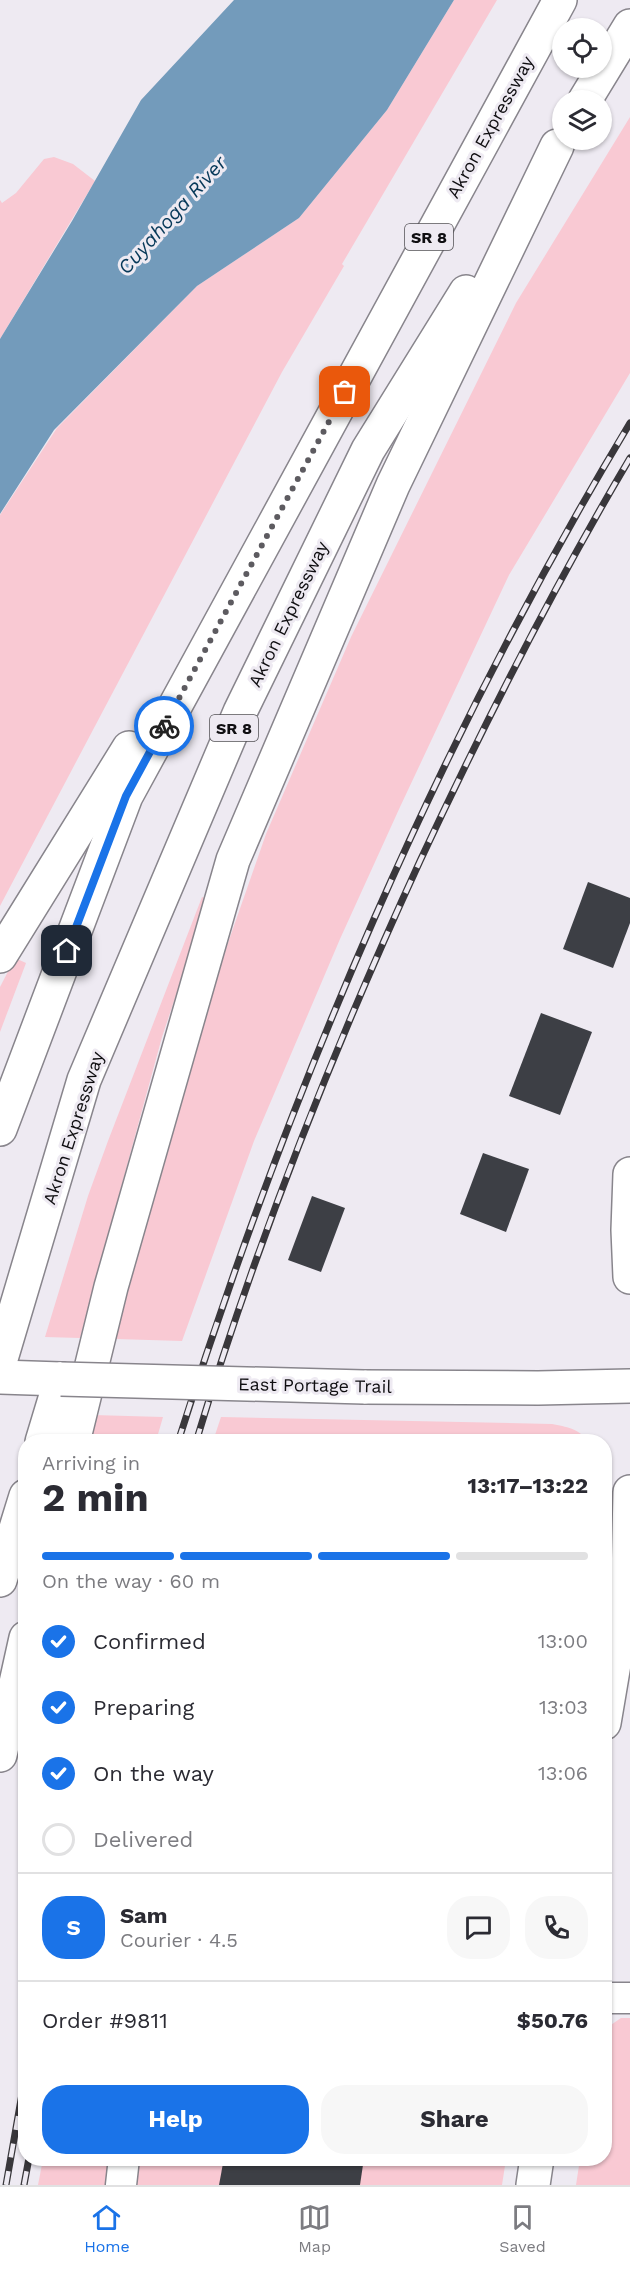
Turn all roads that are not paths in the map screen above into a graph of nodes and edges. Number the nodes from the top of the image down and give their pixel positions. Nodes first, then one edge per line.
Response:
1 (560, 0) edge
2 (630, 26) edge
3 (591, 90) edge
4 (554, 150) edge
5 (556, 150) edge
6 (301, 474) junction
7 (0, 956) edge
8 (0, 1128) edge
9 (630, 1174) edge
10 (630, 1277) edge
11 (0, 1362) edge
12 (0, 1377) edge
13 (61, 1379) junction
14 (630, 1386) edge
15 (44, 1434) edge
16 (75, 1434) edge
17 (630, 1492) edge
18 (18, 1522) edge
19 (0, 1580) edge
20 (629, 1581) edge
21 (18, 1674) edge
22 (612, 1678) edge
23 (0, 1755) edge
24 (612, 1998) edge
25 (630, 1998) edge
26 (123, 2166) edge
27 (536, 2166) edge
28 (121, 2185) edge
29 (533, 2185) edge

1 - 6 main road, Akron Expressway / SR 8
2 - 3 main road
4 - 11 main road, Akron Expressway / SR 8
5 - 16 main road
6 - 7 main road
6 - 8 main road, Akron Expressway / SR 8
9 - 10 main road
12 - 13 main road, East Portage Trail
13 - 14 main road, East Portage Trail, bridge
13 - 15 main road
17 - 20 main road
18 - 19 main road
20 - 22 main road
21 - 23 main road
24 - 25 street
26 - 28 street
27 - 29 main road

